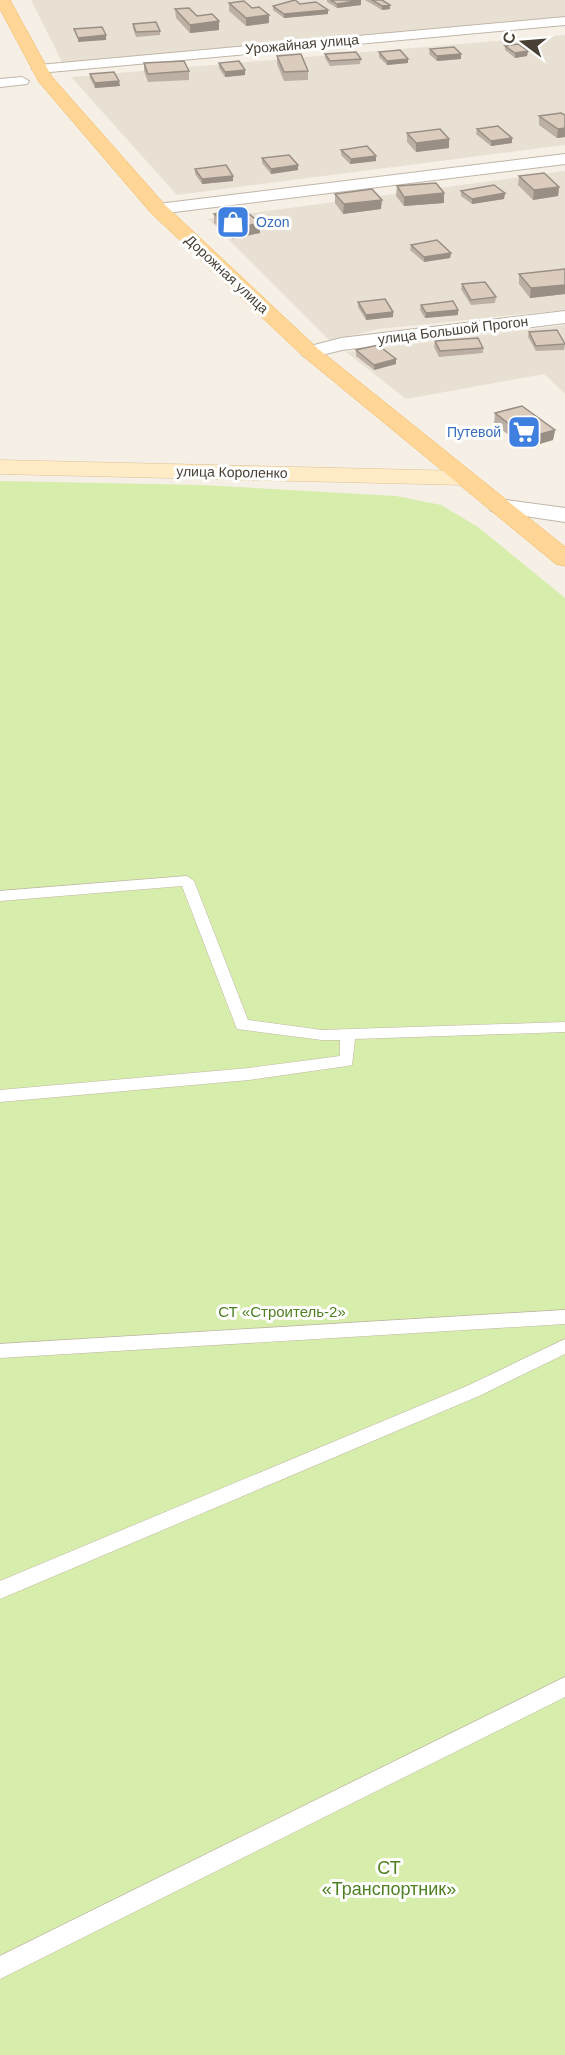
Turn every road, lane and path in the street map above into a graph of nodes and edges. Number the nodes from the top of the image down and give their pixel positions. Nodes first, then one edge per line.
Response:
1 (3, 0) edge
2 (565, 21) edge
3 (39, 69) junction
4 (22, 81) dead end
5 (0, 83) edge
6 (565, 159) edge
7 (158, 209) junction
8 (565, 316) edge
9 (310, 352) junction
10 (0, 467) edge
11 (464, 478) junction
12 (499, 506) junction
13 (565, 515) edge
14 (564, 557) edge
15 (0, 896) edge
16 (565, 1027) edge
17 (348, 1034) junction
18 (0, 1096) edge
19 (565, 1317) edge
20 (565, 1346) edge
21 (0, 1350) edge
22 (0, 1590) edge
23 (565, 1687) edge
24 (0, 1968) edge

1 - 3 main road, Дорожная улица
2 - 3 street, Урожайная улица
3 - 7 main road, Дорожная улица
4 - 5 street
6 - 7 street
7 - 9 main road, Дорожная улица
8 - 9 street, улица Большой Прогон
9 - 11 main road, Дорожная улица
10 - 11 street, улица Короленко
11 - 12 main road, Дорожная улица
12 - 13 street
12 - 14 main road, Дорожная улица
15 - 17 lane
16 - 17 lane
17 - 18 lane
19 - 21 lane
20 - 22 lane
23 - 24 lane

